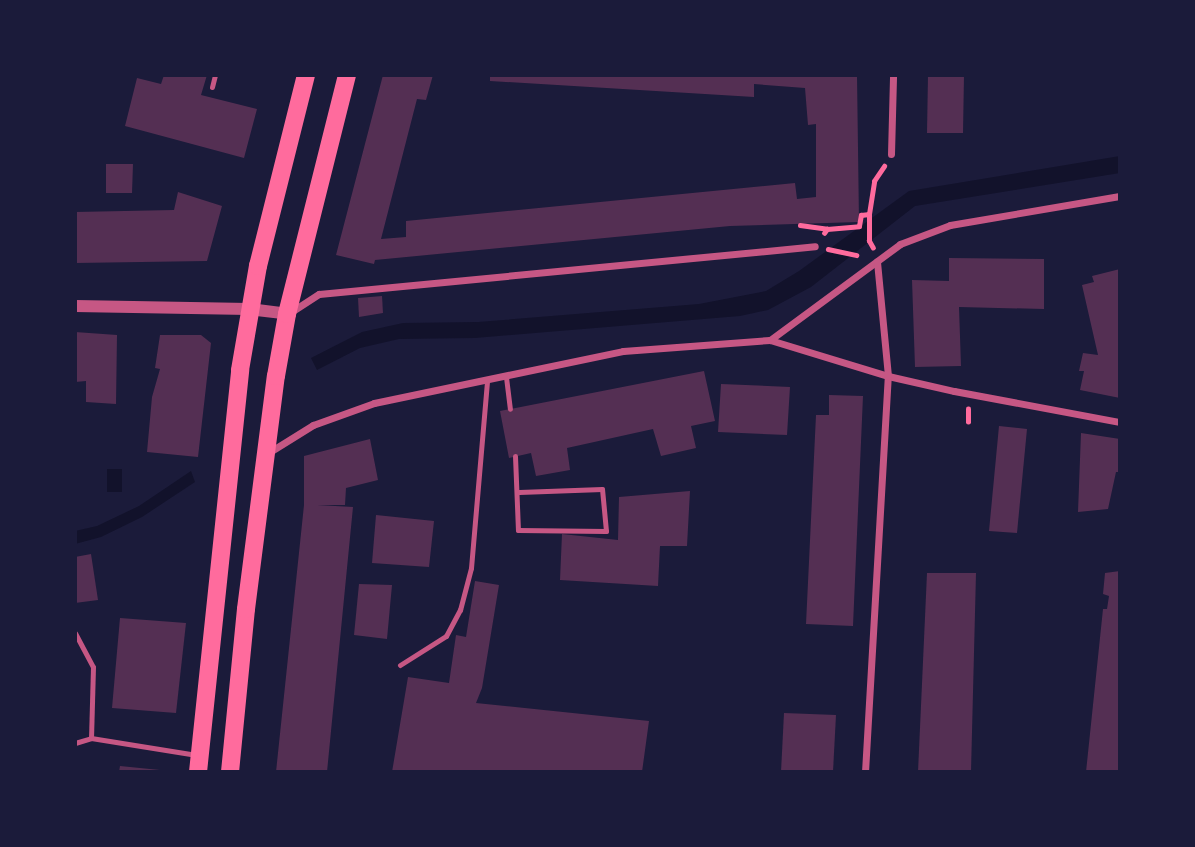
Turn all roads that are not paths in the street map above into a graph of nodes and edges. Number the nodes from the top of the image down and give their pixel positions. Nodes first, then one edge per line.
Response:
1 (215, 75) edge
2 (306, 75) edge
3 (346, 75) edge
4 (893, 75) edge
5 (212, 87) dead end
6 (891, 154) road end
7 (1120, 196) edge
8 (815, 246) road end
9 (877, 262) junction
10 (75, 306) edge
11 (249, 309) junction
12 (287, 314) junction
13 (770, 340) junction
14 (888, 376) junction
15 (506, 377) junction
16 (487, 380) junction
17 (510, 409) dead end
18 (1120, 422) edge
19 (265, 455) junction
20 (515, 456) dead end
21 (519, 492) junction
22 (75, 633) edge
23 (400, 665) dead end
24 (91, 738) junction
25 (75, 743) edge
26 (199, 764) edge
27 (230, 772) edge
28 (864, 772) edge

1 - 5 lane
2 - 11 main road
3 - 12 main road
4 - 6 street
7 - 9 street
8 - 12 street
9 - 13 street
9 - 14 street
10 - 11 street
11 - 12 street
11 - 26 main road
12 - 19 main road
13 - 14 street
13 - 15 street
14 - 18 street
14 - 28 street
15 - 16 street
15 - 17 lane
16 - 19 street
16 - 23 lane
19 - 27 main road
20 - 21 lane
21 - 21 lane
22 - 24 lane
24 - 25 lane
24 - 26 lane

